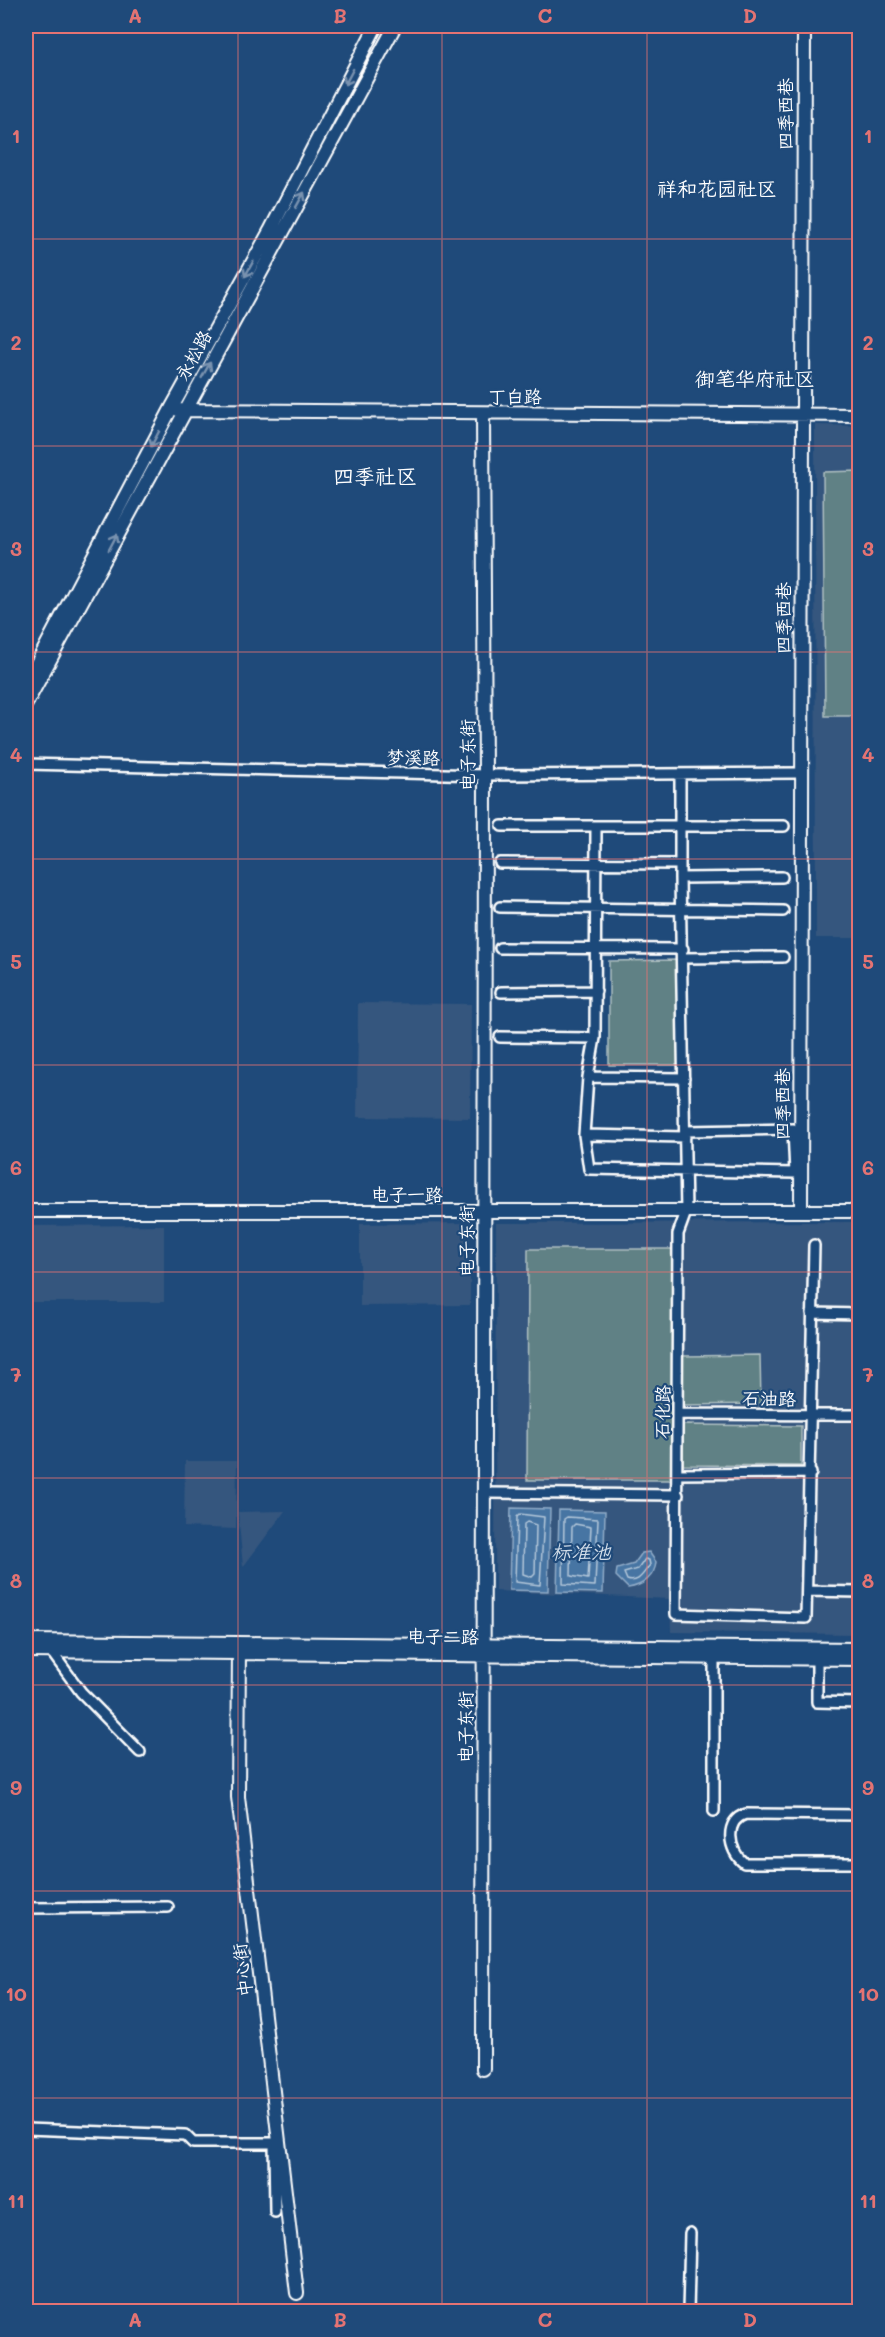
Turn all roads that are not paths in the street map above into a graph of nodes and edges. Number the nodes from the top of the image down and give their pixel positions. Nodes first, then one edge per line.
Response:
1 (376, 26) edge
2 (395, 26) edge
3 (804, 26) edge
4 (177, 410) junction
5 (483, 414) junction
6 (801, 415) junction
7 (860, 415) edge
8 (26, 684) edge
9 (26, 704) edge
10 (26, 764) edge
11 (800, 773) junction
12 (485, 775) junction
13 (680, 775) junction
14 (502, 826) dead end
15 (596, 826) junction
16 (680, 826) junction
17 (784, 826) dead end
18 (500, 863) dead end
19 (597, 863) junction
20 (680, 864) junction
21 (782, 877) dead end
22 (680, 878) junction
23 (500, 907) dead end
24 (596, 908) junction
25 (682, 909) junction
26 (783, 910) dead end
27 (500, 948) dead end
28 (596, 950) junction
29 (683, 953) junction
30 (783, 957) dead end
31 (501, 992) dead end
32 (596, 992) junction
33 (500, 1037) dead end
34 (594, 1038) junction
35 (588, 1077) junction
36 (684, 1077) junction
37 (685, 1134) junction
38 (584, 1135) junction
39 (685, 1169) junction
40 (26, 1211) edge
41 (801, 1211) junction
42 (860, 1211) edge
43 (484, 1212) junction
44 (686, 1212) junction
45 (814, 1245) dead end
46 (812, 1313) junction
47 (860, 1314) edge
48 (679, 1414) junction
49 (810, 1415) junction
50 (860, 1415) edge
51 (811, 1473) junction
52 (677, 1474) junction
53 (485, 1493) junction
54 (678, 1495) junction
55 (807, 1591) junction
56 (860, 1592) edge
57 (26, 1641) edge
58 (239, 1647) junction
59 (860, 1649) edge
60 (483, 1650) junction
61 (26, 1651) edge
62 (51, 1651) junction
63 (714, 1657) junction
64 (816, 1658) junction
65 (860, 1659) edge
66 (860, 1703) edge
67 (140, 1752) dead end
68 (714, 1810) dead end
69 (860, 1815) edge
70 (860, 1863) edge
71 (168, 1907) dead end
72 (26, 1908) edge
73 (483, 2069) dead end
74 (26, 2129) edge
75 (275, 2212) dead end
76 (690, 2233) dead end
77 (297, 2293) dead end
78 (688, 2312) edge

1 -> 4 street, 永松路
4 -> 2 street, 永松路
3 - 6 street, 四季西巷
4 - 5 street, 丁白路
4 -> 8 street, 永松路
9 -> 4 street, 永松路
5 - 6 street, 丁白路
5 - 12 street, 电子东街
6 - 7 street, 丁白路
6 - 11 street, 四季西巷
10 - 12 street, 梦溪路
11 - 13 street, 梦溪路
11 - 41 street, 四季西巷
12 - 13 street, 梦溪路
12 - 43 street, 电子东街
13 - 16 street, 石化路
14 - 15 street
15 - 16 street
15 - 19 street
16 - 17 street
16 - 20 street, 石化路
18 - 19 street
19 - 20 street
19 - 24 street
20 - 22 street, 石化路
21 - 22 street
22 - 25 street, 石化路
23 - 24 street
24 - 25 street
24 - 28 street
25 - 26 street
25 - 29 street, 石化路
27 - 28 street
28 - 29 street
28 - 32 street
29 - 30 street
29 - 36 street, 石化路
31 - 32 street
32 - 34 street
33 - 34 street
34 - 35 street
35 - 36 street
35 - 38 street
36 - 37 street, 石化路
37 - 38 street
37 - 39 street, 石化路
37 - 39 street
38 - 39 street
39 - 44 street, 石化路
40 - 43 street, 电子一路
41 - 42 street, 电子一路
41 - 44 street, 电子一路
43 - 44 street, 电子一路
43 - 53 street, 电子东街
44 - 48 street, 石化路
45 - 46 street
46 - 47 street
46 - 49 street
48 - 49 street, 石油路
48 - 52 street, 石化路
49 - 50 street, 石油路
49 - 51 street
51 - 52 street
51 - 55 street
52 - 54 street, 石化路
53 - 54 street
53 - 60 street, 电子东街
54 - 55 street, 石化路
55 - 56 street
57 - 58 street, 电子二路
58 - 60 street, 电子二路
58 - 62 street, 电子二路
58 - 77 street, 中心街
59 - 60 street, 电子二路
60 - 63 street, 电子二路
60 - 73 street, 电子东街
61 - 62 street, 电子二路
62 - 67 street
63 - 64 street, 电子二路
63 - 68 street
64 - 65 street, 电子二路
64 - 66 street
69 - 70 street
71 - 72 street
74 - 75 street
76 - 78 street

